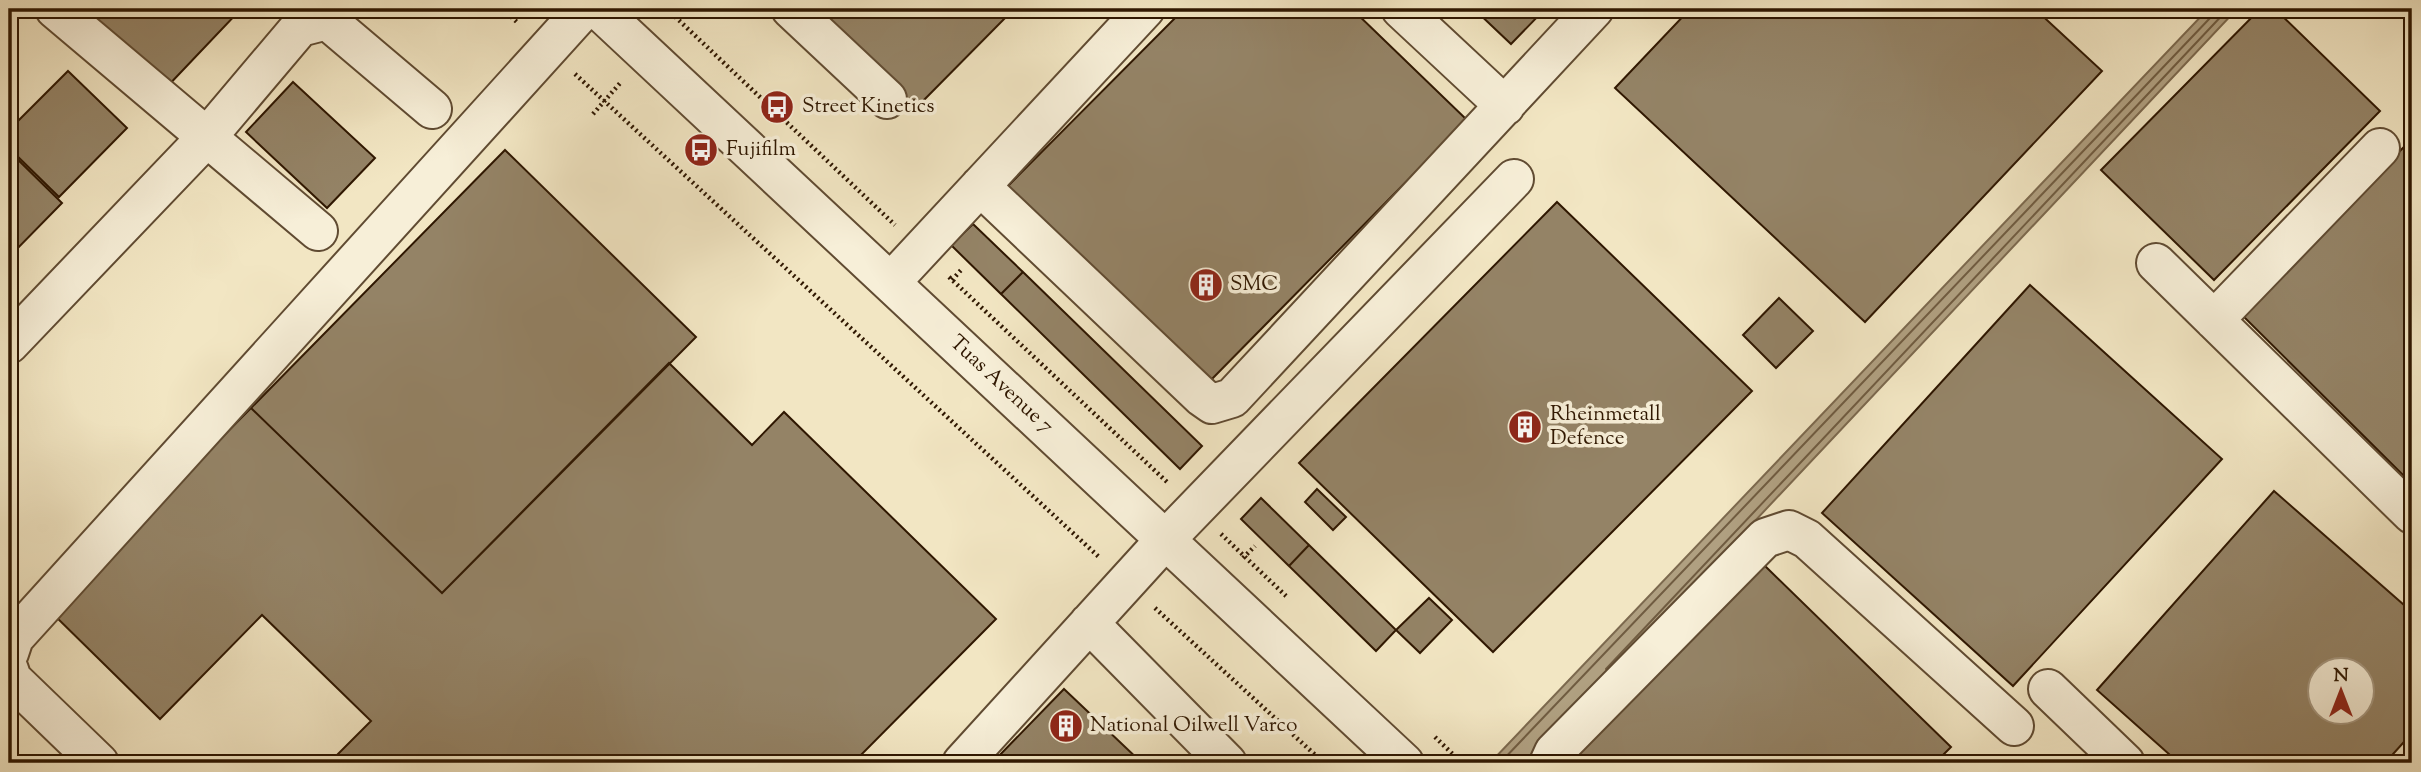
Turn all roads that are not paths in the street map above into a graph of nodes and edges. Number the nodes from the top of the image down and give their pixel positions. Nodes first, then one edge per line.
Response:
1 (55, 9) edge
2 (584, 9) edge
3 (598, 9) edge
4 (791, 9) edge
5 (1145, 9) edge
6 (1401, 9) edge
7 (1594, 9) edge
8 (887, 99) dead end
9 (1505, 106) junction
10 (432, 109) dead end
11 (207, 137) junction
12 (2380, 148) dead end
13 (1514, 179) dead end
14 (980, 186) junction
15 (318, 231) dead end
16 (2156, 263) dead end
17 (891, 282) junction
18 (2214, 320) junction
19 (9, 344) edge
20 (2412, 513) edge
21 (1165, 540) junction
22 (1089, 623) junction
23 (9, 653) edge
24 (9, 670) edge
25 (2048, 689) dead end
26 (2014, 726) dead end
27 (99, 763) edge
28 (962, 763) edge
29 (1227, 763) edge
30 (1404, 763) edge
31 (1549, 763) edge
32 (2125, 763) edge

1 - 11 street
2 - 23 street
3 - 17 street, Tuas Avenue 7
4 - 8 street
5 - 14 street
6 - 9 street
7 - 9 street
9 - 14 street
10 - 11 street
11 - 15 street
11 - 19 street
12 - 18 street
13 - 21 street
14 - 17 street
16 - 18 street
17 - 21 street, Tuas Avenue 7
18 - 20 street
21 - 22 street
21 - 30 street, Tuas Avenue 7
22 - 28 street
22 - 29 street
24 - 27 street
25 - 32 street
26 - 31 street

